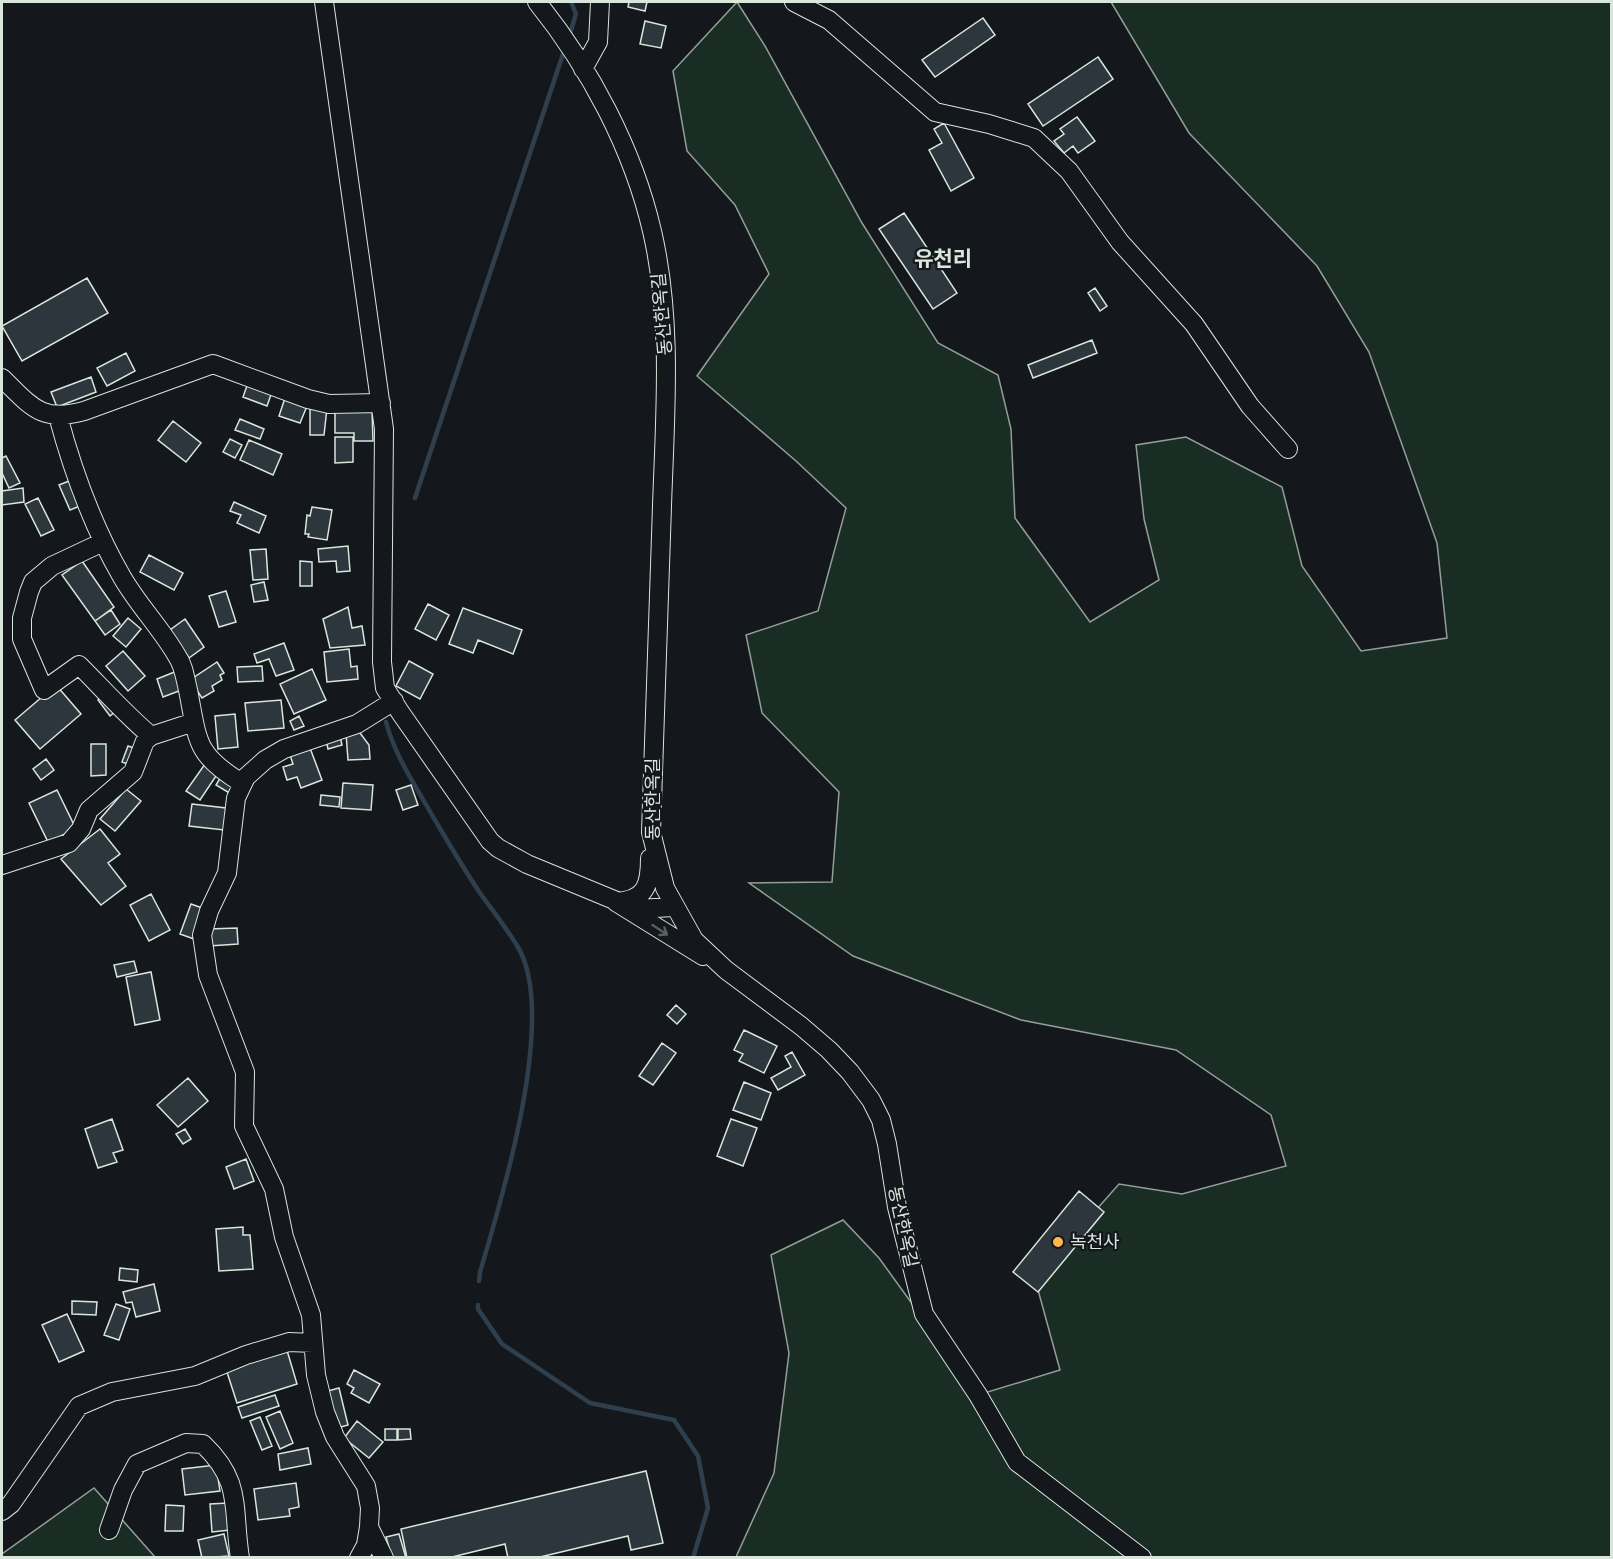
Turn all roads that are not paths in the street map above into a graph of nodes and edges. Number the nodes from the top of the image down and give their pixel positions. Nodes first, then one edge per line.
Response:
1 (324, 2) edge
2 (537, 2) edge
3 (600, 2) edge
4 (794, 2) edge
5 (578, 62) junction
6 (2, 378) edge
7 (381, 403) junction
8 (58, 416) junction
9 (1288, 449) dead end
10 (103, 542) junction
11 (394, 701) junction
12 (194, 722) junction
13 (151, 736) junction
14 (242, 783) junction
15 (651, 832) junction
16 (2, 865) edge
17 (616, 902) junction
18 (674, 907) junction
19 (715, 961) junction
20 (313, 1343) junction
21 (2, 1511) edge
22 (369, 1527) junction
23 (109, 1530) dead end
24 (240, 1557) edge
25 (359, 1557) edge
26 (384, 1557) edge
27 (1142, 1557) edge

1 - 7 street
2 - 5 street, 동산한옥길
3 - 5 street
4 - 9 street
5 - 15 street, 동산한옥길
6 - 8 street
7 - 8 street
7 - 11 street
8 - 10 street
10 - 12 street
10 - 13 street
11 - 14 street
11 - 17 street
12 - 13 street
12 - 14 street
13 - 16 street
14 - 20 street
15 - 17 street
15 - 18 street, 동산한옥길
17 - 18 street
17 -> 19 street
18 - 19 street, 동산한옥길
19 - 27 street, 동산한옥길
20 - 21 street
20 - 22 street
22 - 25 street
22 - 26 street
23 - 24 street

